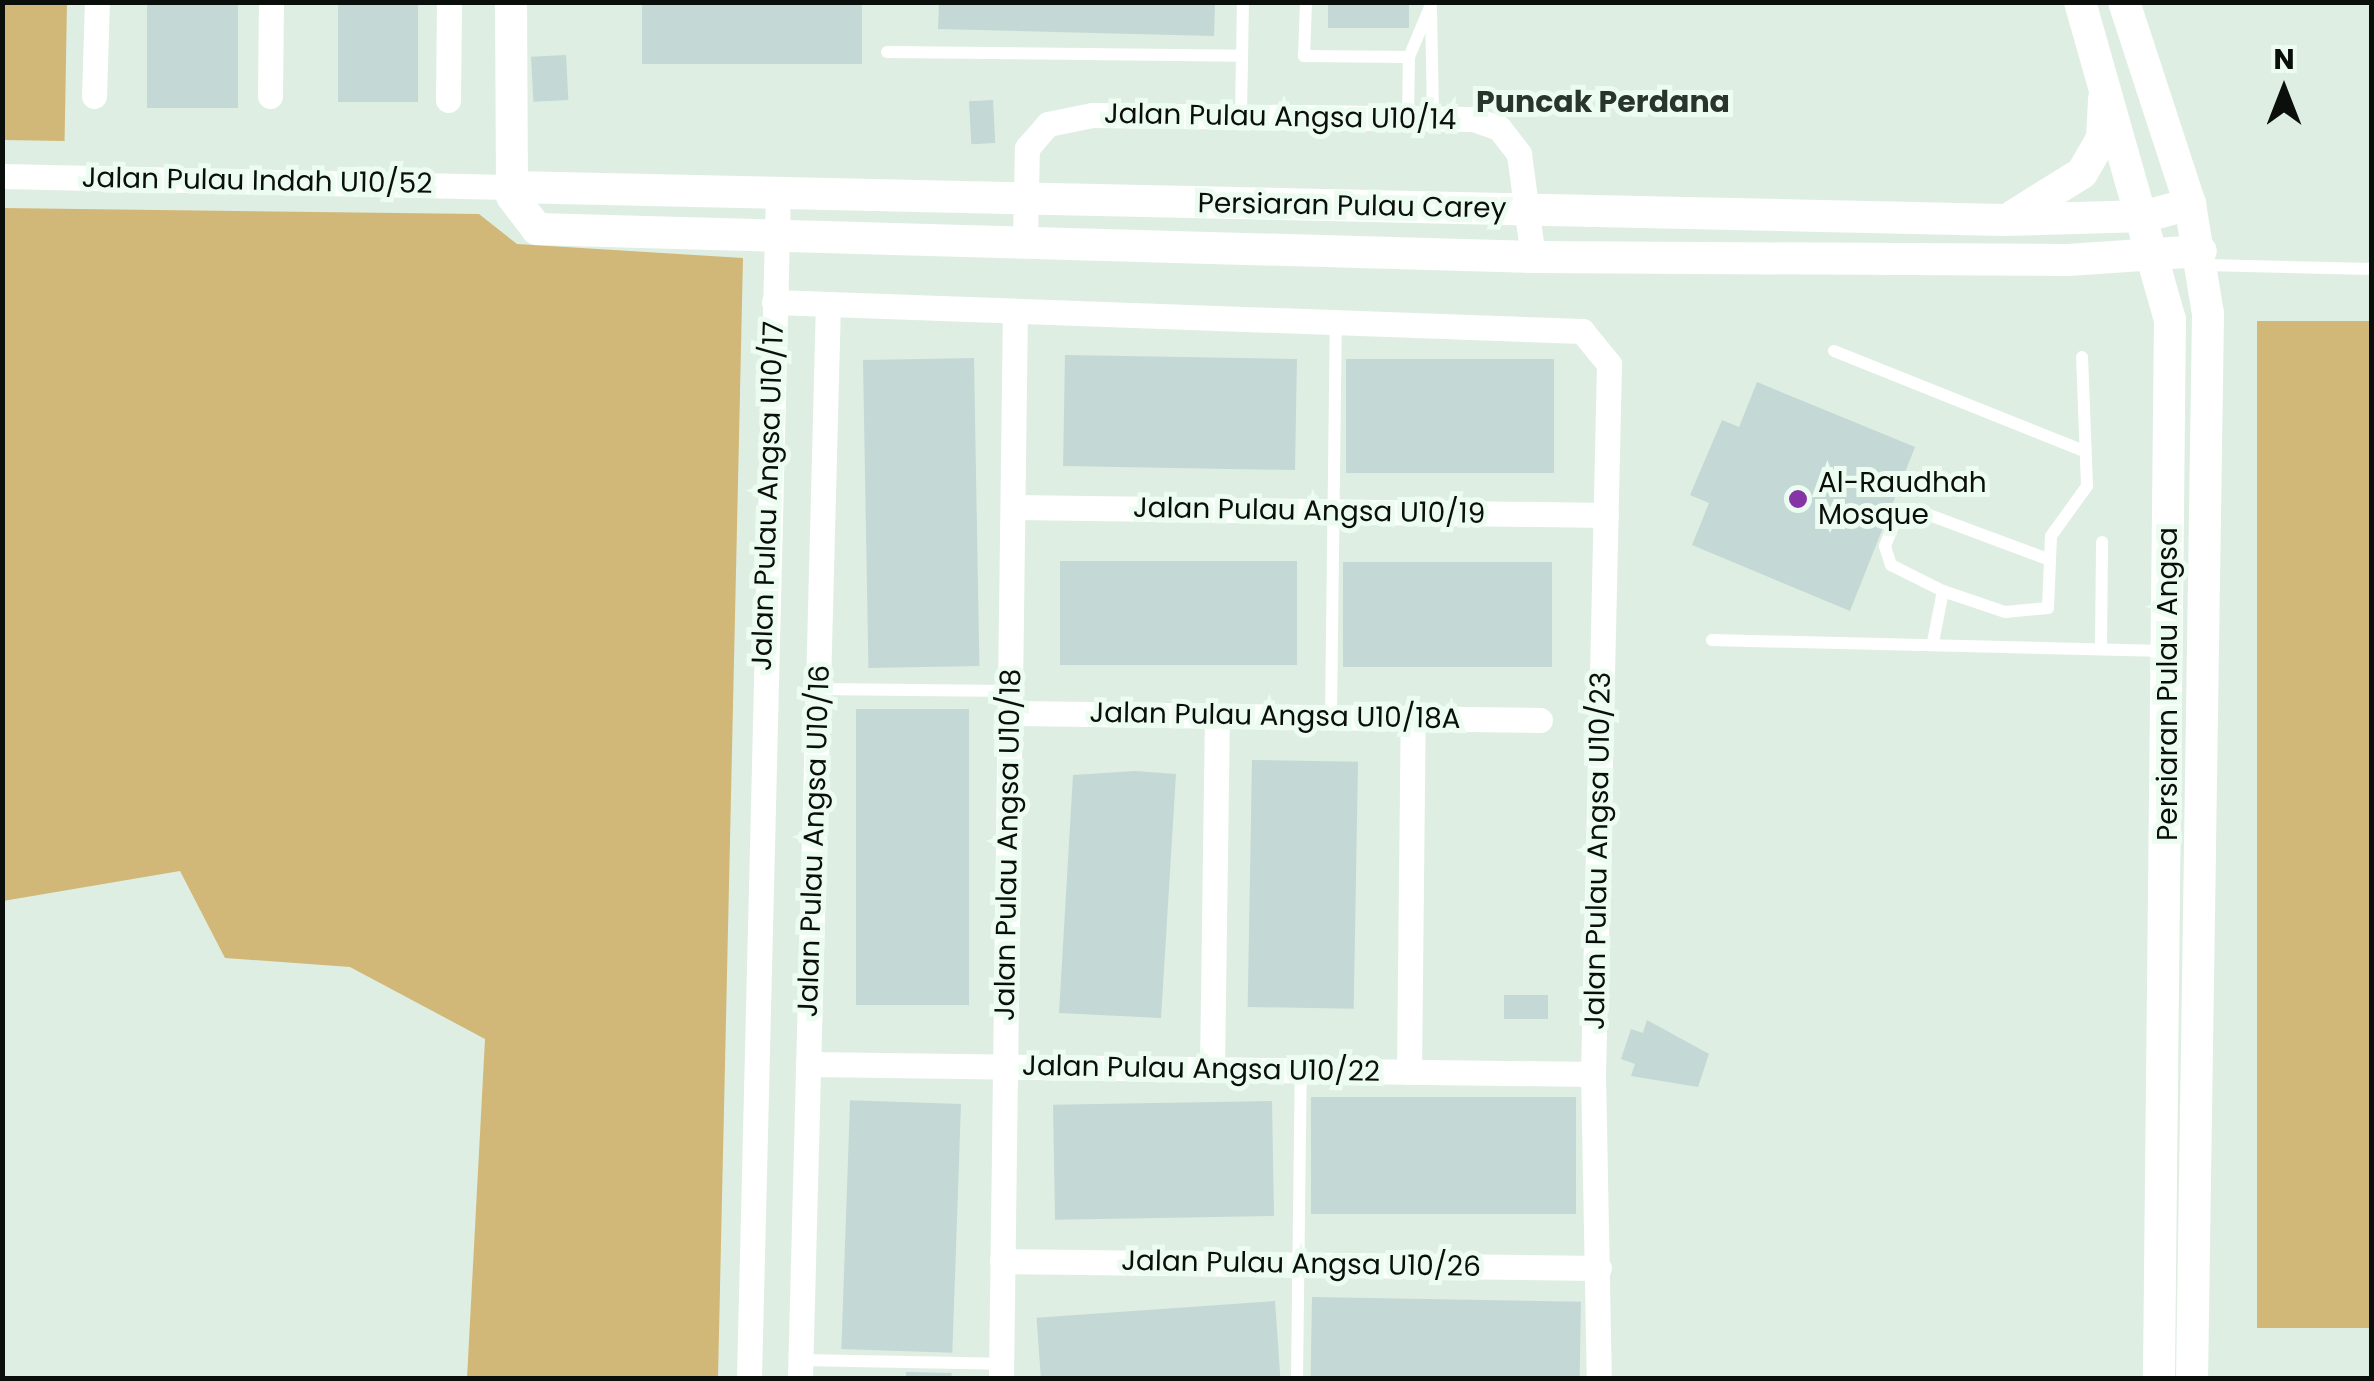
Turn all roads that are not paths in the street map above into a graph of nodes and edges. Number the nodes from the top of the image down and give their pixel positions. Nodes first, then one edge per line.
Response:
1 (97, 2) edge
2 (271, 2) edge
3 (449, 2) edge
4 (511, 2) edge
5 (1242, 2) edge
6 (1306, 2) edge
7 (2080, 2) edge
8 (2124, 2) edge
9 (1431, 4) edge
10 (886, 52) dead end
11 (1242, 56) junction
12 (1410, 57) junction
13 (2103, 80) junction
14 (94, 96) dead end
15 (270, 96) dead end
16 (448, 100) dead end
17 (1241, 115) junction
18 (1420, 118) junction
19 (2, 176) edge
20 (512, 187) junction
21 (778, 195) junction
22 (1026, 198) junction
23 (2190, 204) junction
24 (1532, 210) junction
25 (2146, 216) junction
26 (2004, 220) junction
27 (776, 233) junction
28 (1025, 240) junction
29 (2158, 255) junction
30 (1533, 257) junction
31 (2203, 258) junction
32 (2068, 260) junction
33 (2372, 269) edge
34 (774, 302) junction
35 (828, 304) junction
36 (1015, 311) junction
37 (2170, 319) junction
38 (1336, 322) junction
39 (1582, 331) joint
40 (1834, 352) dead end
41 (2082, 357) dead end
42 (2086, 452) junction
43 (1012, 507) junction
44 (1334, 511) junction
45 (1606, 515) junction
46 (2102, 542) dead end
47 (2050, 560) junction
48 (1944, 590) junction
49 (1712, 640) dead end
50 (1933, 642) junction
51 (2101, 644) junction
52 (2168, 652) junction
53 (818, 688) junction
54 (1010, 702) junction
55 (1216, 716) junction
56 (1331, 717) junction
57 (1413, 718) junction
58 (1540, 720) dead end
59 (808, 1064) junction
60 (1005, 1066) junction
61 (1212, 1069) junction
62 (1301, 1071) junction
63 (1409, 1072) junction
64 (1593, 1074) junction
65 (1002, 1260) junction
66 (1298, 1264) junction
67 (1599, 1268) junction
68 (800, 1369) edge
69 (1001, 1371) edge
70 (749, 1378) edge
71 (1297, 1378) edge
72 (1599, 1378) edge
73 (2158, 1378) edge
74 (2192, 1378) edge

1 - 14 street
2 - 15 street
3 - 16 street
4 - 20 street
5 - 11 lane
6 - 12 lane
7 - 13 street, Persiaran Pulau Angsa
8 - 23 street, Persiaran Pulau Angsa
9 - 12 lane
9 - 18 lane
10 - 11 lane
11 - 17 lane
12 - 18 lane
13 - 25 street, Persiaran Pulau Angsa
13 - 26 street
17 - 18 street, Jalan Pulau Angsa U10/14
17 - 22 street, Jalan Pulau Angsa U10/14
18 - 24 street, Jalan Pulau Angsa U10/14
19 - 20 street, Jalan Pulau Indah U10/52
20 - 21 street, Persiaran Pulau Carey
20 - 27 street, Persiaran Pulau Carey
21 - 22 street, Persiaran Pulau Carey
21 - 27 street
22 - 24 street, Persiaran Pulau Carey
22 - 28 street, Jalan Pulau Angsa U10/14
23 - 25 street, Persiaran Pulau Carey
23 - 31 street, Persiaran Pulau Angsa
24 - 26 street, Persiaran Pulau Carey
24 - 30 street, Jalan Pulau Angsa U10/14
25 - 26 street, Persiaran Pulau Carey
25 - 29 street, Persiaran Pulau Angsa
27 - 28 street, Persiaran Pulau Carey
27 - 34 street
28 - 30 street, Persiaran Pulau Carey
29 - 31 street, Persiaran Pulau Carey
29 - 32 street, Persiaran Pulau Carey
29 - 37 street, Persiaran Pulau Angsa
30 - 32 street, Persiaran Pulau Carey
31 - 33 lane
31 - 74 street, Persiaran Pulau Angsa
32 - 37 street
34 - 35 street, Jalan Pulau Angsa U10/17
34 - 70 street, Jalan Pulau Angsa U10/17
35 - 36 street, Jalan Pulau Angsa U10/17
35 - 53 street, Jalan Pulau Angsa U10/16
36 - 38 street, Jalan Pulau Angsa U10/17
36 - 43 street, Jalan Pulau Angsa U10/18
37 - 52 street, Persiaran Pulau Angsa
38 - 39 street, Jalan Pulau Angsa U10/17
38 - 44 lane
39 - 45 street, Jalan Pulau Angsa U10/23
40 - 42 lane
41 - 42 lane
42 - 47 lane
43 - 44 street, Jalan Pulau Angsa U10/19
43 - 54 street, Jalan Pulau Angsa U10/18
44 - 45 street, Jalan Pulau Angsa U10/19
44 - 56 lane
45 - 64 street, Jalan Pulau Angsa U10/23
46 - 51 lane
47 - 48 lane
47 - 48 lane
48 - 50 lane
49 - 50 lane
50 - 51 lane
51 - 52 lane
52 - 73 street, Persiaran Pulau Angsa
53 - 54 lane
53 - 59 street, Jalan Pulau Angsa U10/16
54 - 55 street, Jalan Pulau Angsa U10/18A
54 - 60 street, Jalan Pulau Angsa U10/18
55 - 56 street, Jalan Pulau Angsa U10/18A
55 - 61 street
56 - 57 street, Jalan Pulau Angsa U10/18A
57 - 58 street, Jalan Pulau Angsa U10/18A
57 - 63 street
59 - 60 street, Jalan Pulau Angsa U10/22
59 - 68 street, Jalan Pulau Angsa U10/16
60 - 61 street, Jalan Pulau Angsa U10/22
60 - 65 street, Jalan Pulau Angsa U10/18
61 - 62 street, Jalan Pulau Angsa U10/22
62 - 63 street, Jalan Pulau Angsa U10/22
62 - 66 lane
63 - 64 street, Jalan Pulau Angsa U10/22
64 - 67 street, Jalan Pulau Angsa U10/23
65 - 66 street, Jalan Pulau Angsa U10/26
65 - 69 street, Jalan Pulau Angsa U10/18
66 - 67 street, Jalan Pulau Angsa U10/26
66 - 71 lane
67 - 72 street, Jalan Pulau Angsa U10/23
68 - 69 lane

